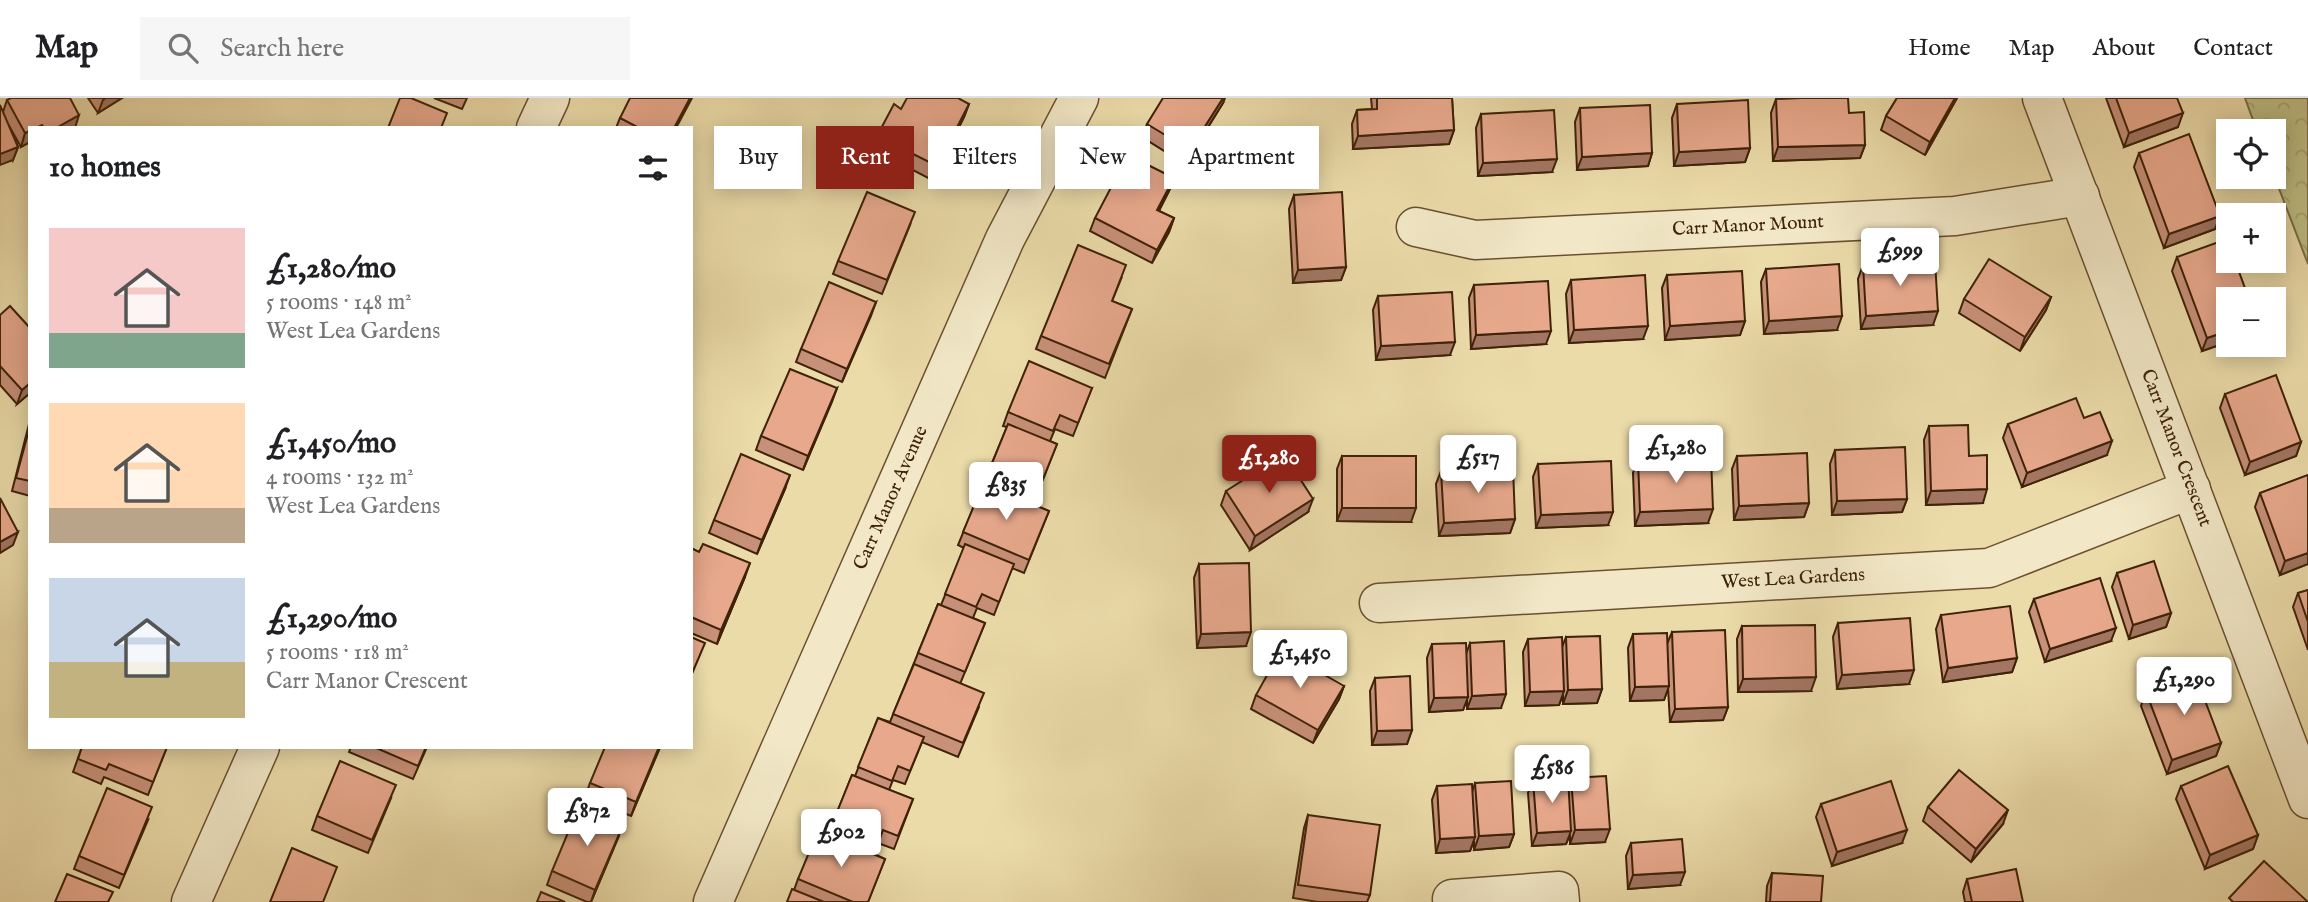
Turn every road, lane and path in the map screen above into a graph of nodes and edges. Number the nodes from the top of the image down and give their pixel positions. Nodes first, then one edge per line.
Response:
1 (550, 98) edge
2 (1079, 98) edge
3 (2042, 98) edge
4 (537, 126) edge
5 (2080, 196) junction
6 (1416, 227) dead end
7 (2191, 489) junction
8 (1379, 603) dead end
9 (259, 749) edge
10 (2308, 799) edge
11 (1560, 897) edge
12 (1452, 899) dead end
13 (191, 902) edge
14 (713, 902) edge

1 - 4 street
2 - 14 street, Carr Manor Avenue
3 - 5 street, Carr Manor Crescent
5 - 6 street, Carr Manor Mount
5 - 7 street, Carr Manor Crescent
7 - 8 street, West Lea Gardens
7 - 10 street, Carr Manor Crescent
9 - 13 street
11 - 12 street

